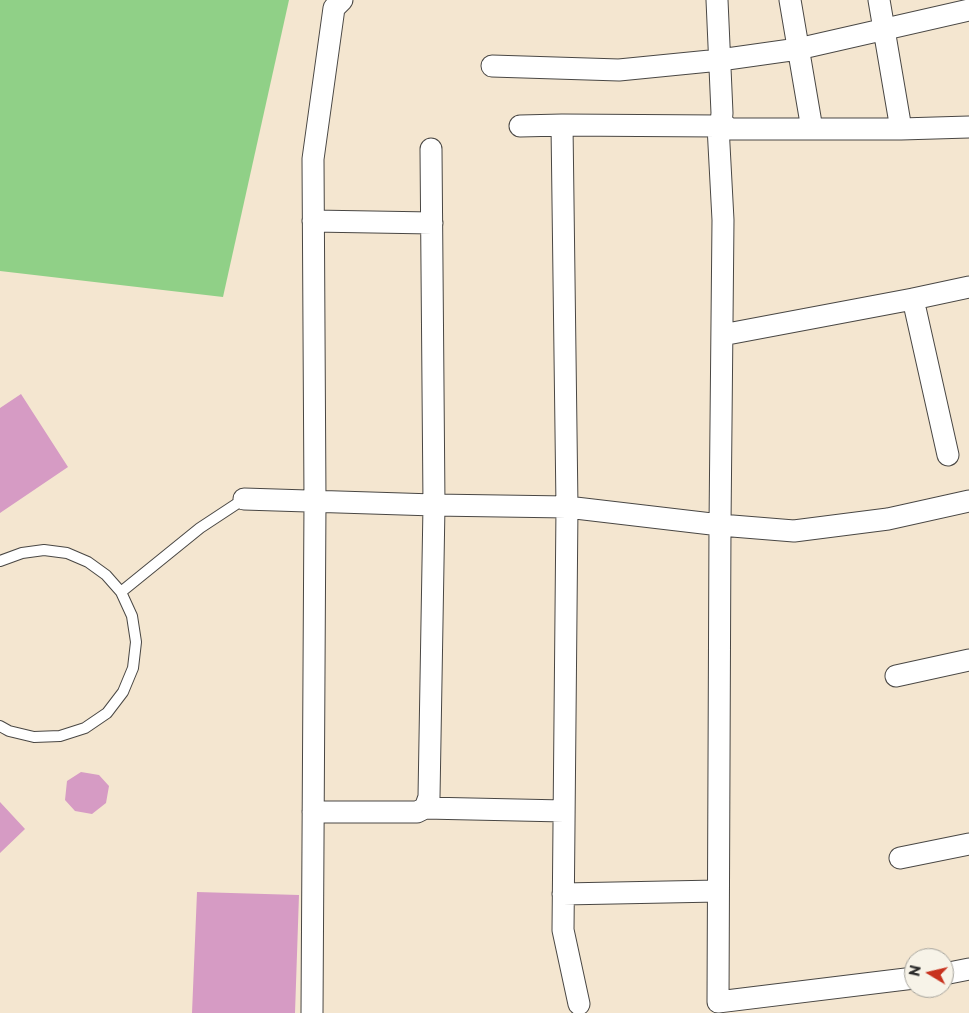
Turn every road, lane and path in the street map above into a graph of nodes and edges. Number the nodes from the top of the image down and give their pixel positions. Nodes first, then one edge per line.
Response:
1 (716, 0) edge
2 (790, 0) edge
3 (879, 0) edge
4 (336, 3) edge
5 (969, 10) edge
6 (884, 29) junction
7 (798, 49) junction
8 (720, 60) junction
9 (492, 66) dead end
10 (720, 124) junction
11 (562, 125) junction
12 (520, 126) dead end
13 (969, 127) edge
14 (812, 129) junction
15 (901, 129) junction
16 (431, 149) dead end
17 (313, 220) junction
18 (432, 223) junction
19 (969, 287) edge
20 (913, 299) junction
21 (722, 334) junction
22 (948, 455) dead end
23 (244, 498) joint
24 (315, 501) junction
25 (969, 501) edge
26 (434, 506) junction
27 (566, 507) junction
28 (720, 525) junction
29 (0, 561) edge
30 (121, 592) junction
31 (969, 660) edge
32 (896, 676) dead end
33 (0, 726) edge
34 (425, 808) junction
35 (564, 811) junction
36 (313, 812) junction
37 (969, 844) edge
38 (900, 858) dead end
39 (718, 891) junction
40 (563, 894) junction
41 (969, 969) edge
42 (954, 972) edge
43 (904, 979) edge
44 (579, 1004) dead end
45 (312, 1013) edge

1 - 8 street
2 - 7 street
3 - 6 street
4 - 17 street
5 - 6 street
6 - 7 street
6 - 15 street
7 - 8 street
7 - 14 street
8 - 9 street
8 - 10 street
10 - 11 street
10 - 14 street
10 - 21 street
11 - 12 street
11 - 27 street
13 - 15 street
14 - 15 street
16 - 18 street
17 - 18 street
17 - 24 street
18 - 26 street
19 - 20 street
20 - 21 street
20 - 22 street
21 - 28 street
23 - 24 street
23 - 30 lane
24 - 26 street
24 - 36 street
25 - 28 street
26 - 27 street
26 - 34 street
27 - 28 street
27 - 35 street
28 - 39 street
29 - 30 lane
30 - 33 lane
31 - 32 street
34 - 35 street
34 - 36 street
35 - 40 street
36 - 45 street
37 - 38 street
39 - 40 street
39 - 43 street
40 - 44 street
41 - 42 street

